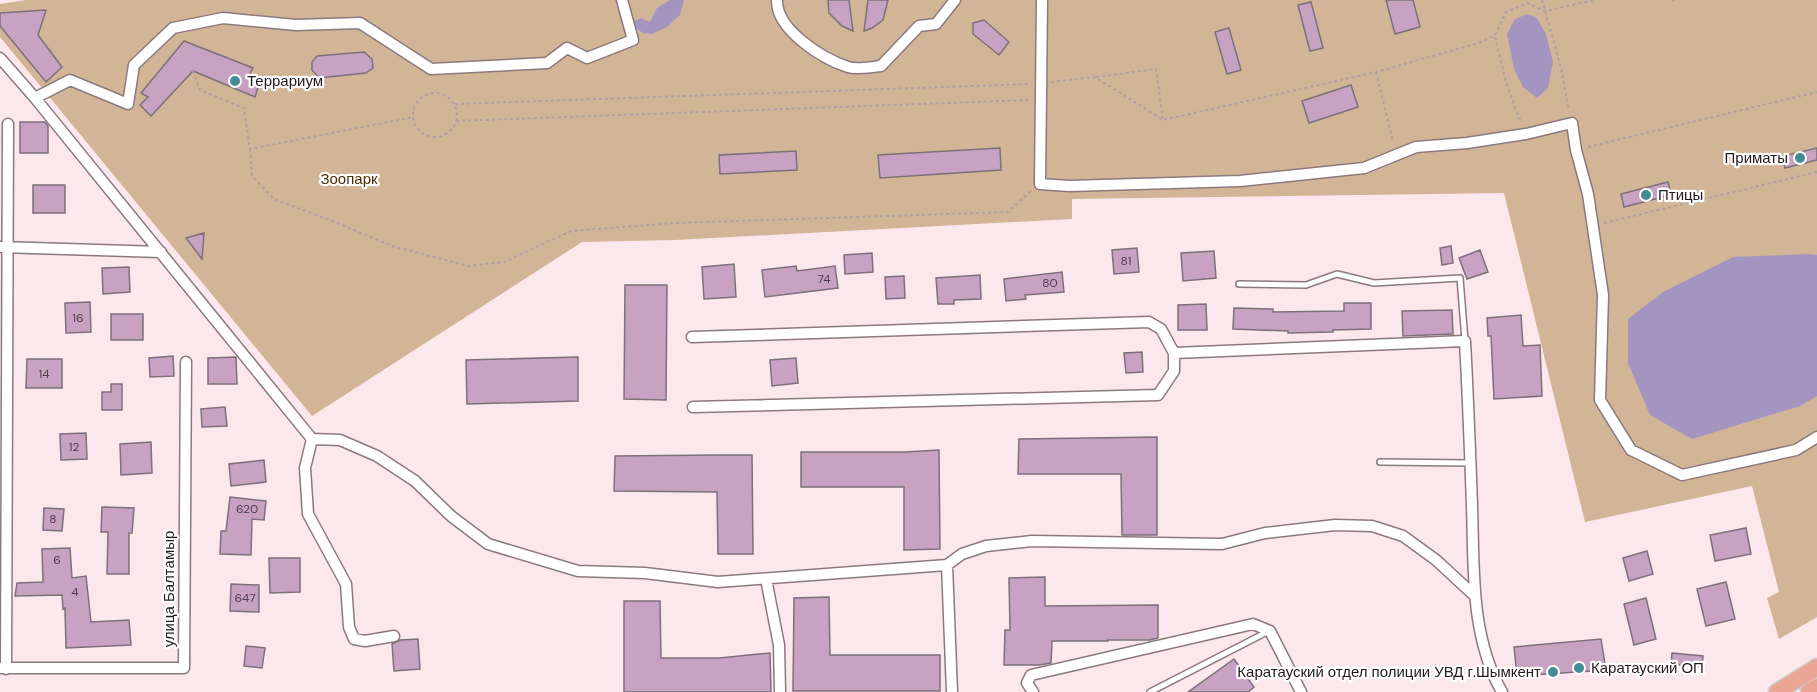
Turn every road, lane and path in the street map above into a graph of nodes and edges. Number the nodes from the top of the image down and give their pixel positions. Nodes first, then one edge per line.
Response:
1 (622, 0) edge
2 (777, 0) edge
3 (955, 0) edge
4 (1042, 0) edge
5 (1542, 0) edge
6 (1495, 35) dead end
7 (0, 58) edge
8 (193, 71) dead end
9 (1376, 72) dead end
10 (1095, 77) dead end
11 (1817, 92) edge
12 (35, 98) junction
13 (1040, 100) junction
14 (414, 117) junction
15 (1163, 120) dead end
16 (456, 121) junction
17 (1572, 123) junction
18 (8, 124) dead end
19 (1526, 134) junction
20 (250, 149) junction
21 (1576, 150) junction
22 (1396, 155) junction
23 (1817, 172) edge
24 (1040, 184) junction
25 (1593, 225) junction
26 (4, 248) edge
27 (161, 252) junction
28 (1239, 284) dead end
29 (692, 337) dead end
30 (1466, 340) junction
31 (1174, 353) junction
32 (186, 362) dead end
33 (693, 407) dead end
34 (1817, 437) edge
35 (312, 439) junction
36 (1380, 462) dead end
37 (1470, 463) junction
38 (947, 565) junction
39 (766, 579) junction
40 (1475, 596) junction
41 (1270, 630) junction
42 (394, 636) dead end
43 (1817, 667) edge
44 (3, 669) edge
45 (1817, 687) edge
46 (780, 692) edge
47 (952, 692) edge
48 (1033, 692) edge
49 (1150, 692) edge
50 (1301, 692) edge
51 (1502, 692) edge
52 (1777, 692) edge
53 (1809, 692) edge

1 - 12 street
2 - 3 street
4 - 13 street
5 - 17 path
6 - 19 path
7 - 12 street
8 - 20 path
9 - 22 path
10 - 15 path
11 - 21 path
12 - 27 street
13 - 16 path
13 - 24 street
14 - 16 path
14 - 16 path
14 - 20 path
17 - 19 street
17 - 21 street
18 - 26 street
19 - 22 street
20 - 24 path
21 - 25 street
22 - 24 street
23 - 25 path
25 - 34 street
26 - 27 street
26 - 44 street
27 - 35 street
28 - 30 lane
29 - 31 street
30 - 31 street
30 - 37 street
31 - 33 street
32 - 44 street, улица Балтамыр
35 - 39 street
35 - 42 street
36 - 37 lane
37 - 40 street
38 - 39 street
38 - 40 street
38 - 47 street
39 - 46 street
40 - 51 street
41 - 48 street
41 - 49 lane
41 - 50 street
43 - 52 main road
45 - 53 main road

